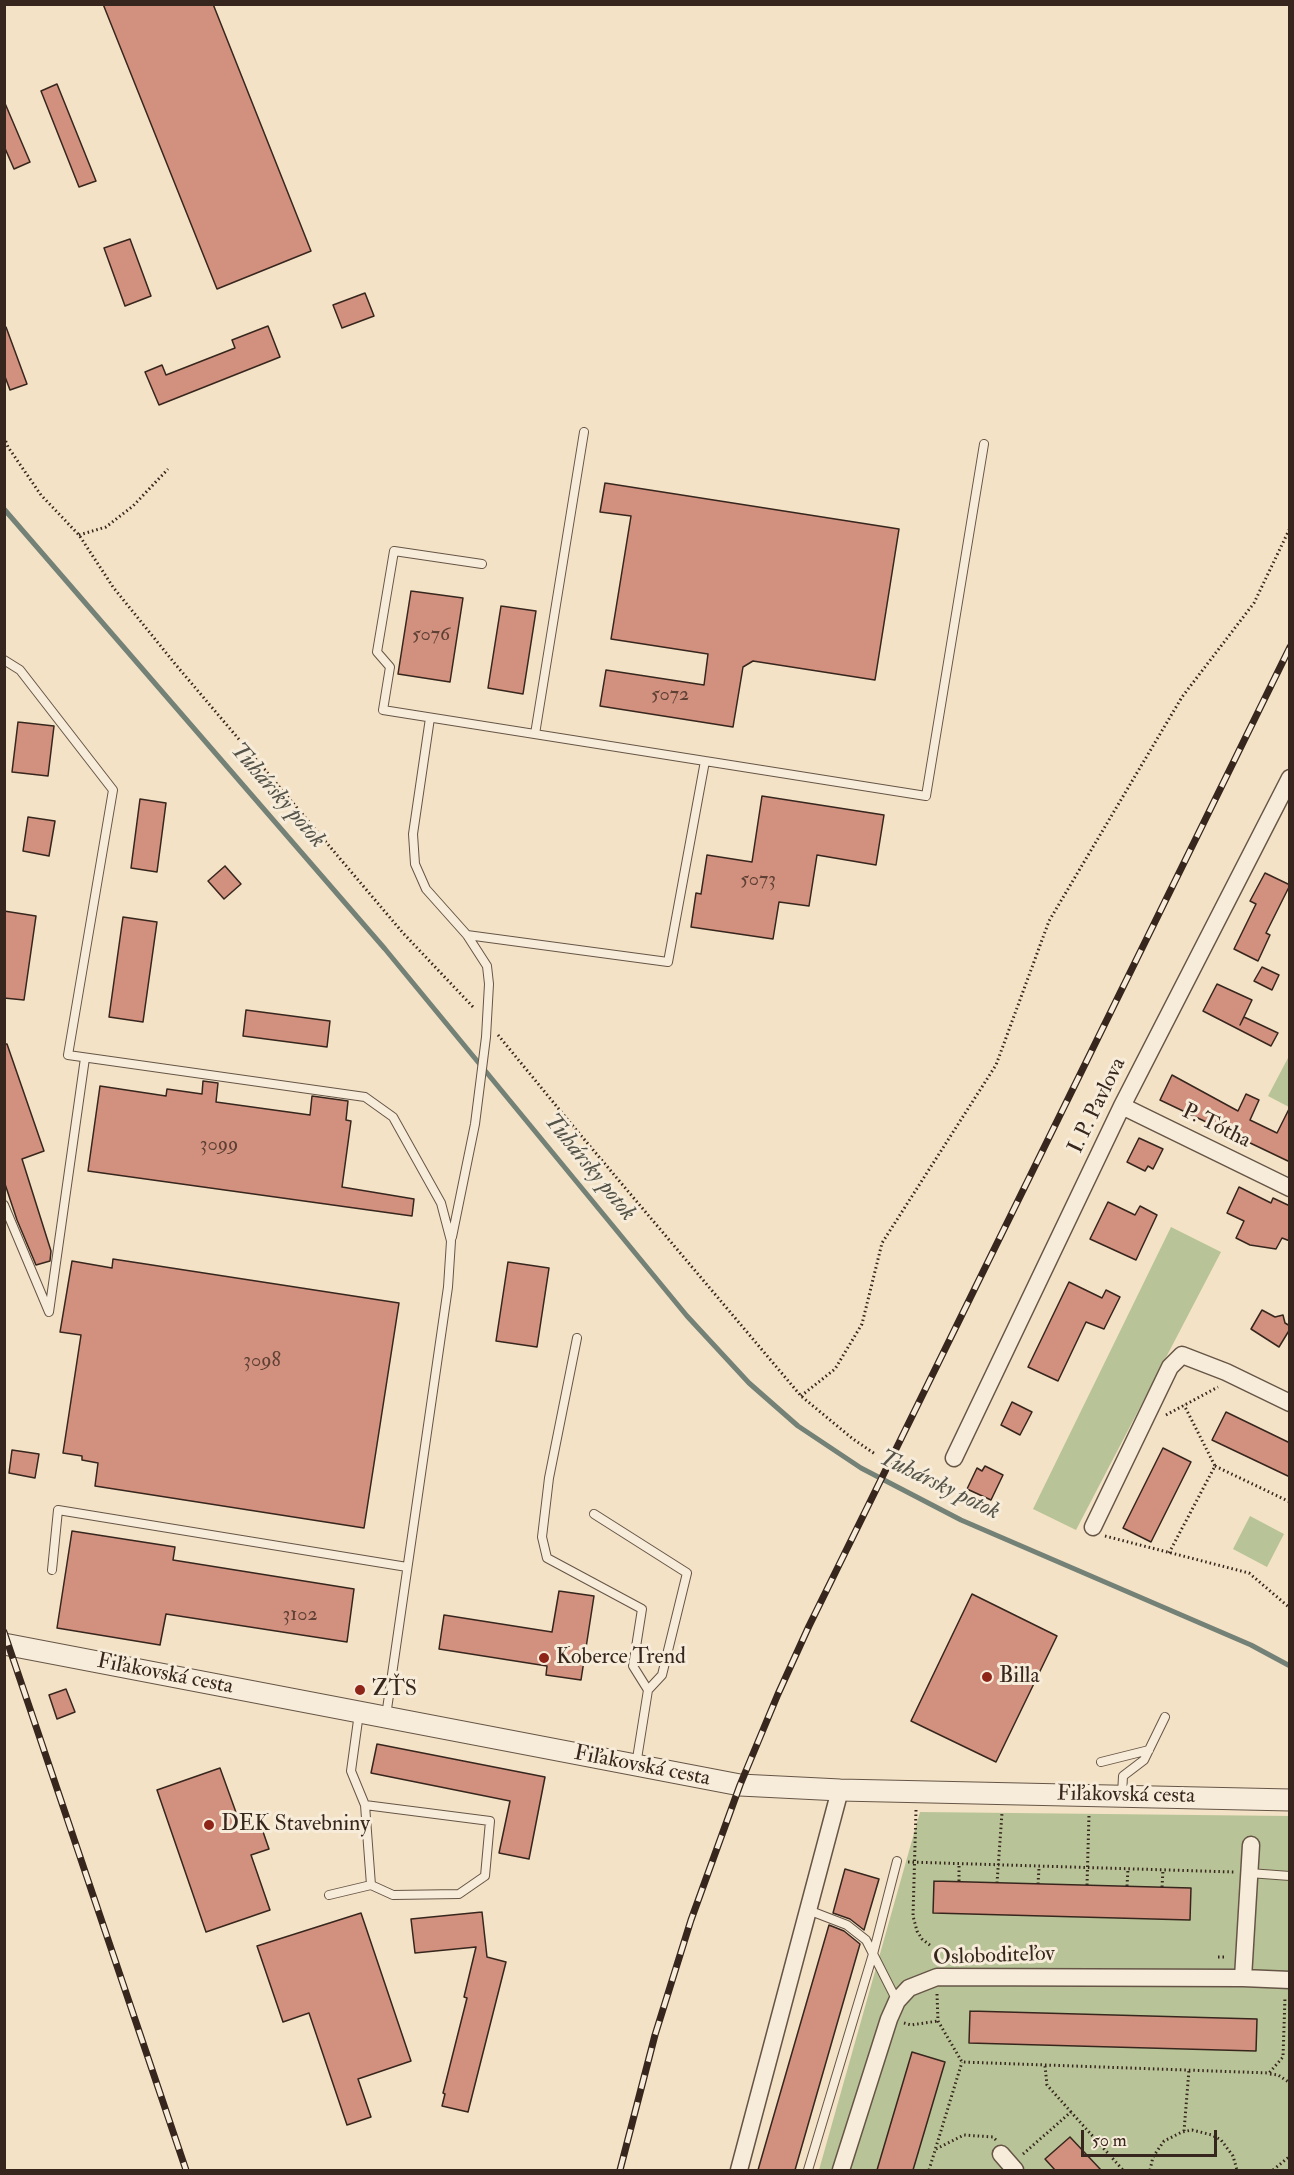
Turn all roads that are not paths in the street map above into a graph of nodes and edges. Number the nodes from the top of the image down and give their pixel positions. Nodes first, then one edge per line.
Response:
1 (584, 432) dead end
2 (984, 444) dead end
3 (482, 564) dead end
4 (4, 660) edge
5 (430, 718) junction
6 (536, 735) junction
7 (705, 762) junction
8 (1290, 778) edge
9 (467, 935) junction
10 (85, 1058) junction
11 (1122, 1106) junction
12 (1290, 1188) edge
13 (4, 1205) edge
14 (451, 1241) junction
15 (577, 1338) dead end
16 (1290, 1403) edge
17 (954, 1458) dead end
18 (594, 1514) dead end
19 (1093, 1527) road end
20 (407, 1567) junction
21 (52, 1570) dead end
22 (4, 1644) edge
23 (648, 1690) junction
24 (359, 1712) junction
25 (1165, 1717) dead end
26 (386, 1718) junction
27 (1150, 1748) junction
28 (1101, 1762) dead end
29 (636, 1766) junction
30 (1122, 1786) junction
31 (840, 1790) junction
32 (1290, 1800) edge
33 (365, 1805) junction
34 (1251, 1845) dead end
35 (897, 1861) dead end
36 (1249, 1873) junction
37 (1290, 1876) edge
38 (371, 1885) junction
39 (329, 1895) dead end
40 (808, 1910) junction
41 (873, 1953) junction
42 (1243, 1978) junction
43 (1287, 1980) edge
44 (897, 2001) junction
45 (739, 2170) edge
46 (808, 2170) edge
47 (841, 2170) edge

1 - 6 lane
2 - 7 lane
3 - 5 lane
4 - 10 lane
5 - 6 lane
5 - 9 lane
6 - 7 lane
7 - 9 lane
8 - 11 street, I. P. Pavlova
9 - 14 lane
10 - 13 lane
10 - 14 lane
11 - 12 street, P. Tótha
11 - 17 street, I. P. Pavlova
14 - 20 lane
15 - 23 lane
16 - 19 street
18 - 23 lane
20 - 21 lane
20 - 26 lane
22 - 24 street, Fiľakovská cesta
23 - 29 lane
24 - 26 street, Fiľakovská cesta
24 - 33 lane
25 - 27 lane
26 - 29 street, Fiľakovská cesta
27 - 28 lane
27 - 30 lane
29 - 31 street, Fiľakovská cesta
30 - 31 street, Fiľakovská cesta
30 - 32 street, Fiľakovská cesta
31 - 40 street
33 - 38 lane
33 - 38 lane
34 - 36 street
35 - 41 lane
36 - 37 lane
36 - 42 street
38 - 39 lane
40 - 41 lane
40 - 45 street
41 - 44 lane
41 - 46 lane
42 - 43 street, Osloboditeľov
42 - 44 street, Osloboditeľov
44 - 47 street, Osloboditeľov

